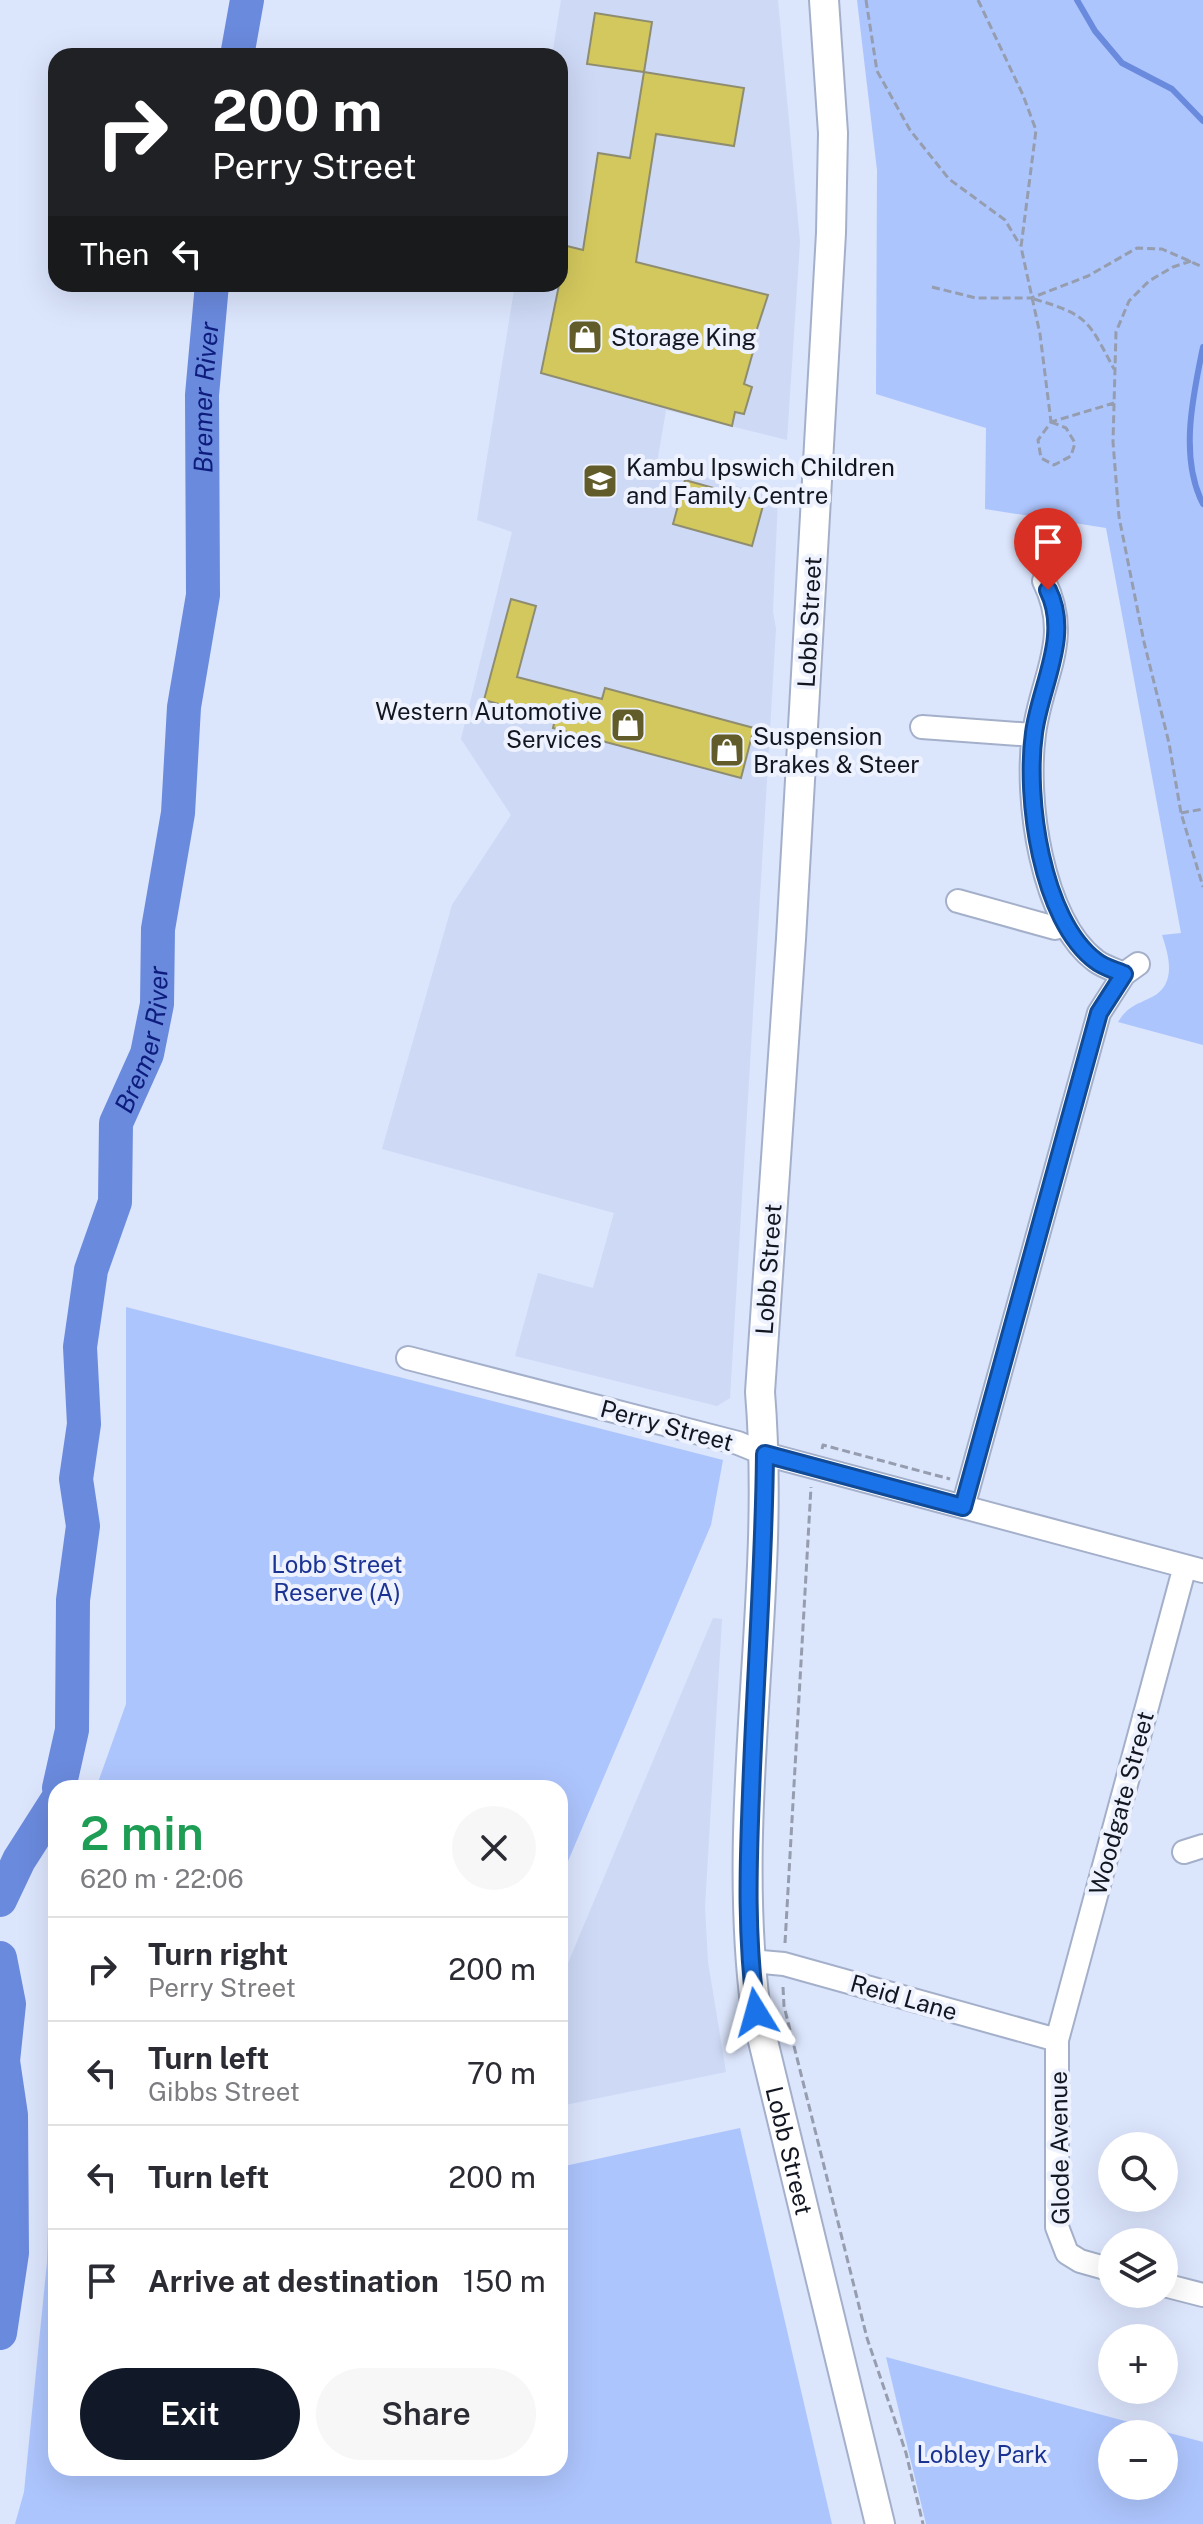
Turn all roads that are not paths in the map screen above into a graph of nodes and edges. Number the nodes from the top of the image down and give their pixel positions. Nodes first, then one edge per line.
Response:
1 (824, 0) edge
2 (1044, 581) dead end
3 (922, 727) dead end
4 (1033, 735) junction
5 (958, 901) dead end
6 (1066, 925) junction
7 (408, 1358) dead end
8 (765, 1454) junction
9 (963, 1507) junction
10 (1194, 1569) edge
11 (750, 1961) junction
12 (1057, 2040) junction
13 (1098, 2266) edge
14 (1178, 2289) edge
15 (1203, 2295) edge
16 (880, 2524) edge

1 - 8 main road, Lobb Street
2 - 4 street
3 - 4 street
4 - 6 street
5 - 6 street
6 - 9 street
7 - 8 street, Perry Street
8 - 9 street, Perry Street
8 - 11 main road, Lobb Street
9 - 10 street, Perry Street
10 - 12 street, Woodgate Street
11 - 12 street, Reid Lane
11 - 16 main road, Lobb Street
12 - 13 street, Glode Avenue
14 - 15 street

